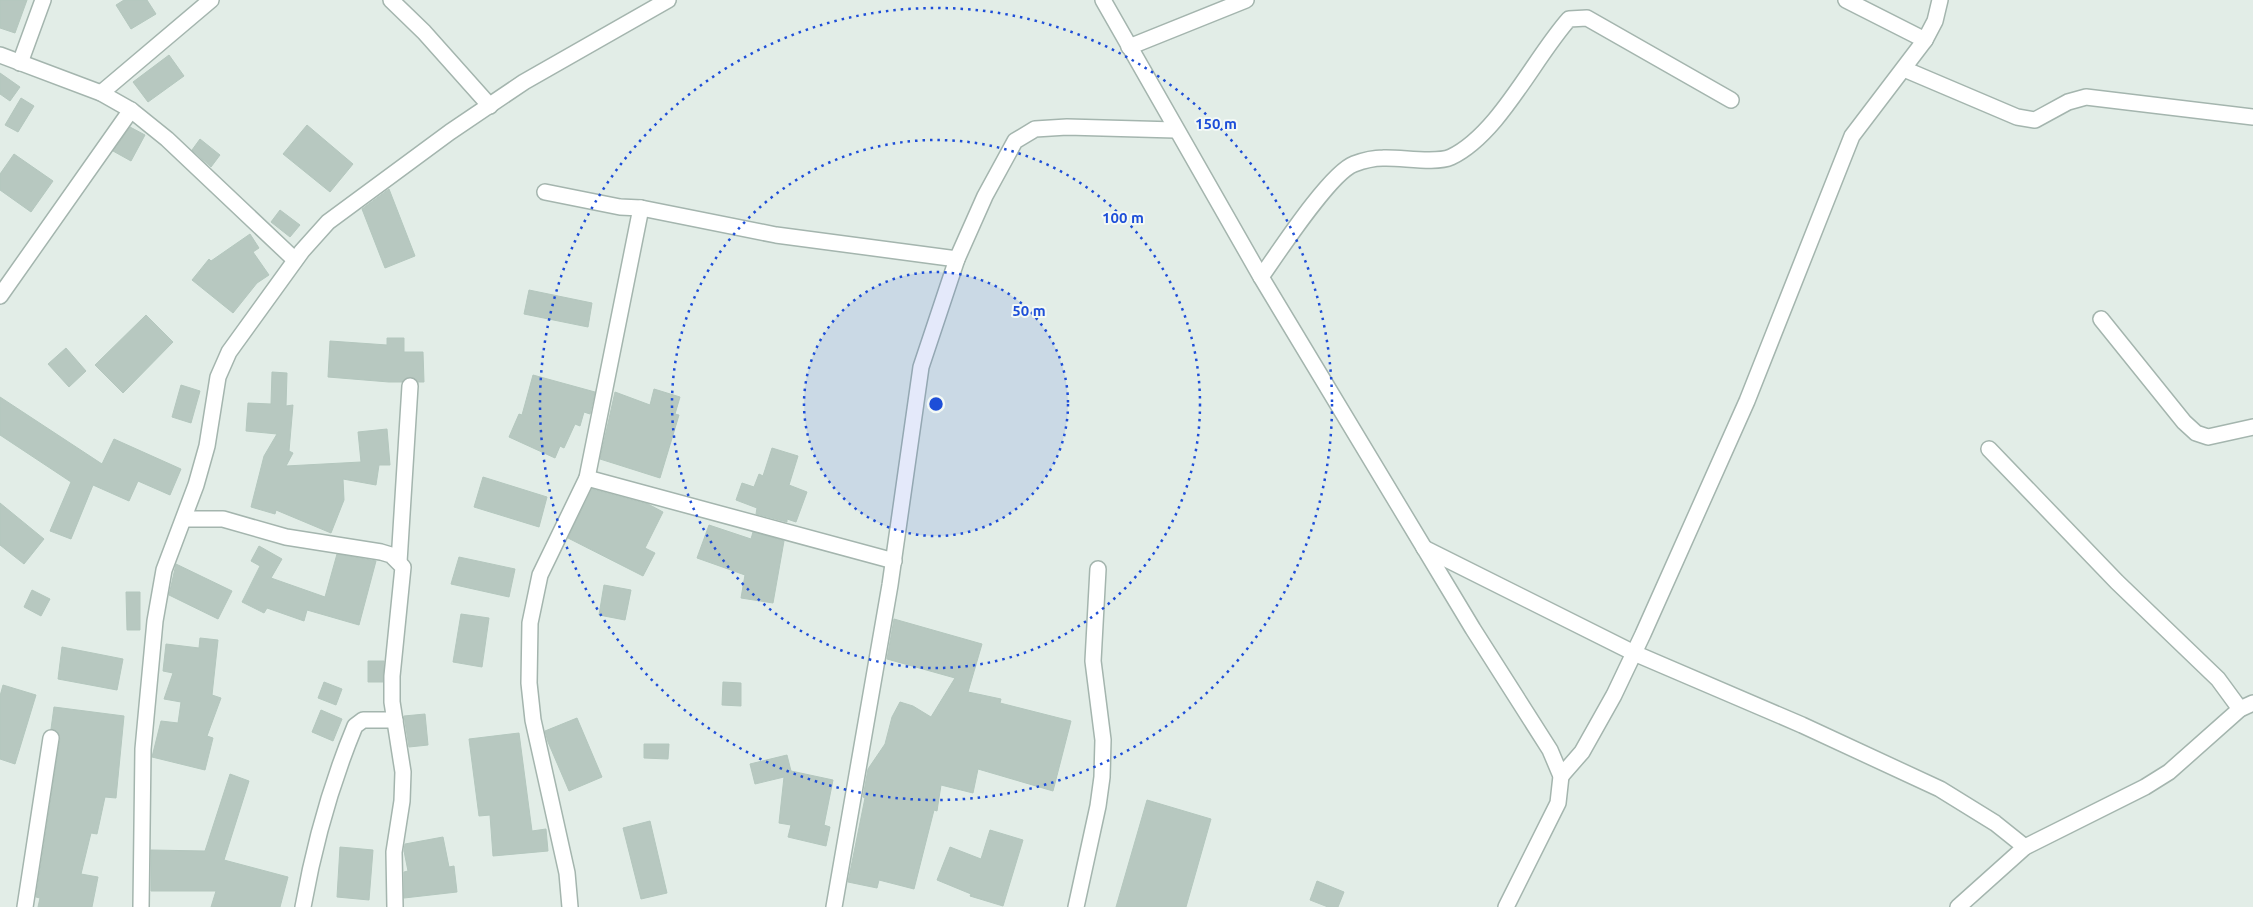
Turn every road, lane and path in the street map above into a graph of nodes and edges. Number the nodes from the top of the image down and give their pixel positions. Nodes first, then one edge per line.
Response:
1 (43, 0) edge
2 (211, 0) edge
3 (391, 0) edge
4 (668, 0) edge
5 (1103, 0) edge
6 (1246, 0) edge
7 (1846, 0) edge
8 (1940, 0) edge
9 (1925, 40) junction
10 (1128, 47) junction
11 (0, 55) edge
12 (20, 62) junction
13 (1904, 69) junction
14 (101, 92) junction
15 (1731, 100) dead end
16 (490, 106) junction
17 (131, 110) junction
18 (2253, 117) edge
19 (1175, 130) junction
20 (545, 192) dead end
21 (641, 208) junction
22 (957, 259) junction
23 (295, 260) junction
24 (1260, 278) junction
25 (0, 296) edge
26 (2101, 319) dead end
27 (410, 386) dead end
28 (2253, 427) edge
29 (1989, 449) dead end
30 (587, 478) junction
31 (184, 519) junction
32 (1424, 548) junction
33 (894, 561) junction
34 (399, 562) junction
35 (1098, 569) dead end
36 (1634, 653) junction
37 (2247, 706) edge
38 (395, 720) junction
39 (51, 738) dead end
40 (1561, 776) junction
41 (2025, 847) junction
42 (25, 907) edge
43 (141, 907) edge
44 (303, 907) edge
45 (395, 907) edge
46 (570, 907) edge
47 (834, 907) edge
48 (1076, 907) edge
49 (1506, 907) edge
50 (1958, 907) edge

1 - 12 street
2 - 14 street
3 - 16 street
4 - 16 street
5 - 10 street
6 - 10 street
7 - 9 street
8 - 9 street
9 - 13 street
10 - 19 street
11 - 12 street
12 - 14 street
13 - 18 street
13 - 36 street
14 - 17 street
15 - 24 street
16 - 23 street
17 - 23 street
17 - 25 street
19 - 22 street
19 - 24 street
20 - 21 street
21 - 22 street
21 - 30 street
22 - 33 street
23 - 31 street
24 - 32 street
26 - 28 street
27 - 34 street
29 - 37 street
30 - 33 street
30 - 46 street
31 - 34 street
31 - 43 street
32 - 36 street
32 - 40 street
33 - 47 street
34 - 38 street
35 - 48 street
36 - 40 street
36 - 41 street
37 - 41 street
38 - 44 street
38 - 45 street
39 - 42 street
40 - 49 street
41 - 50 street

